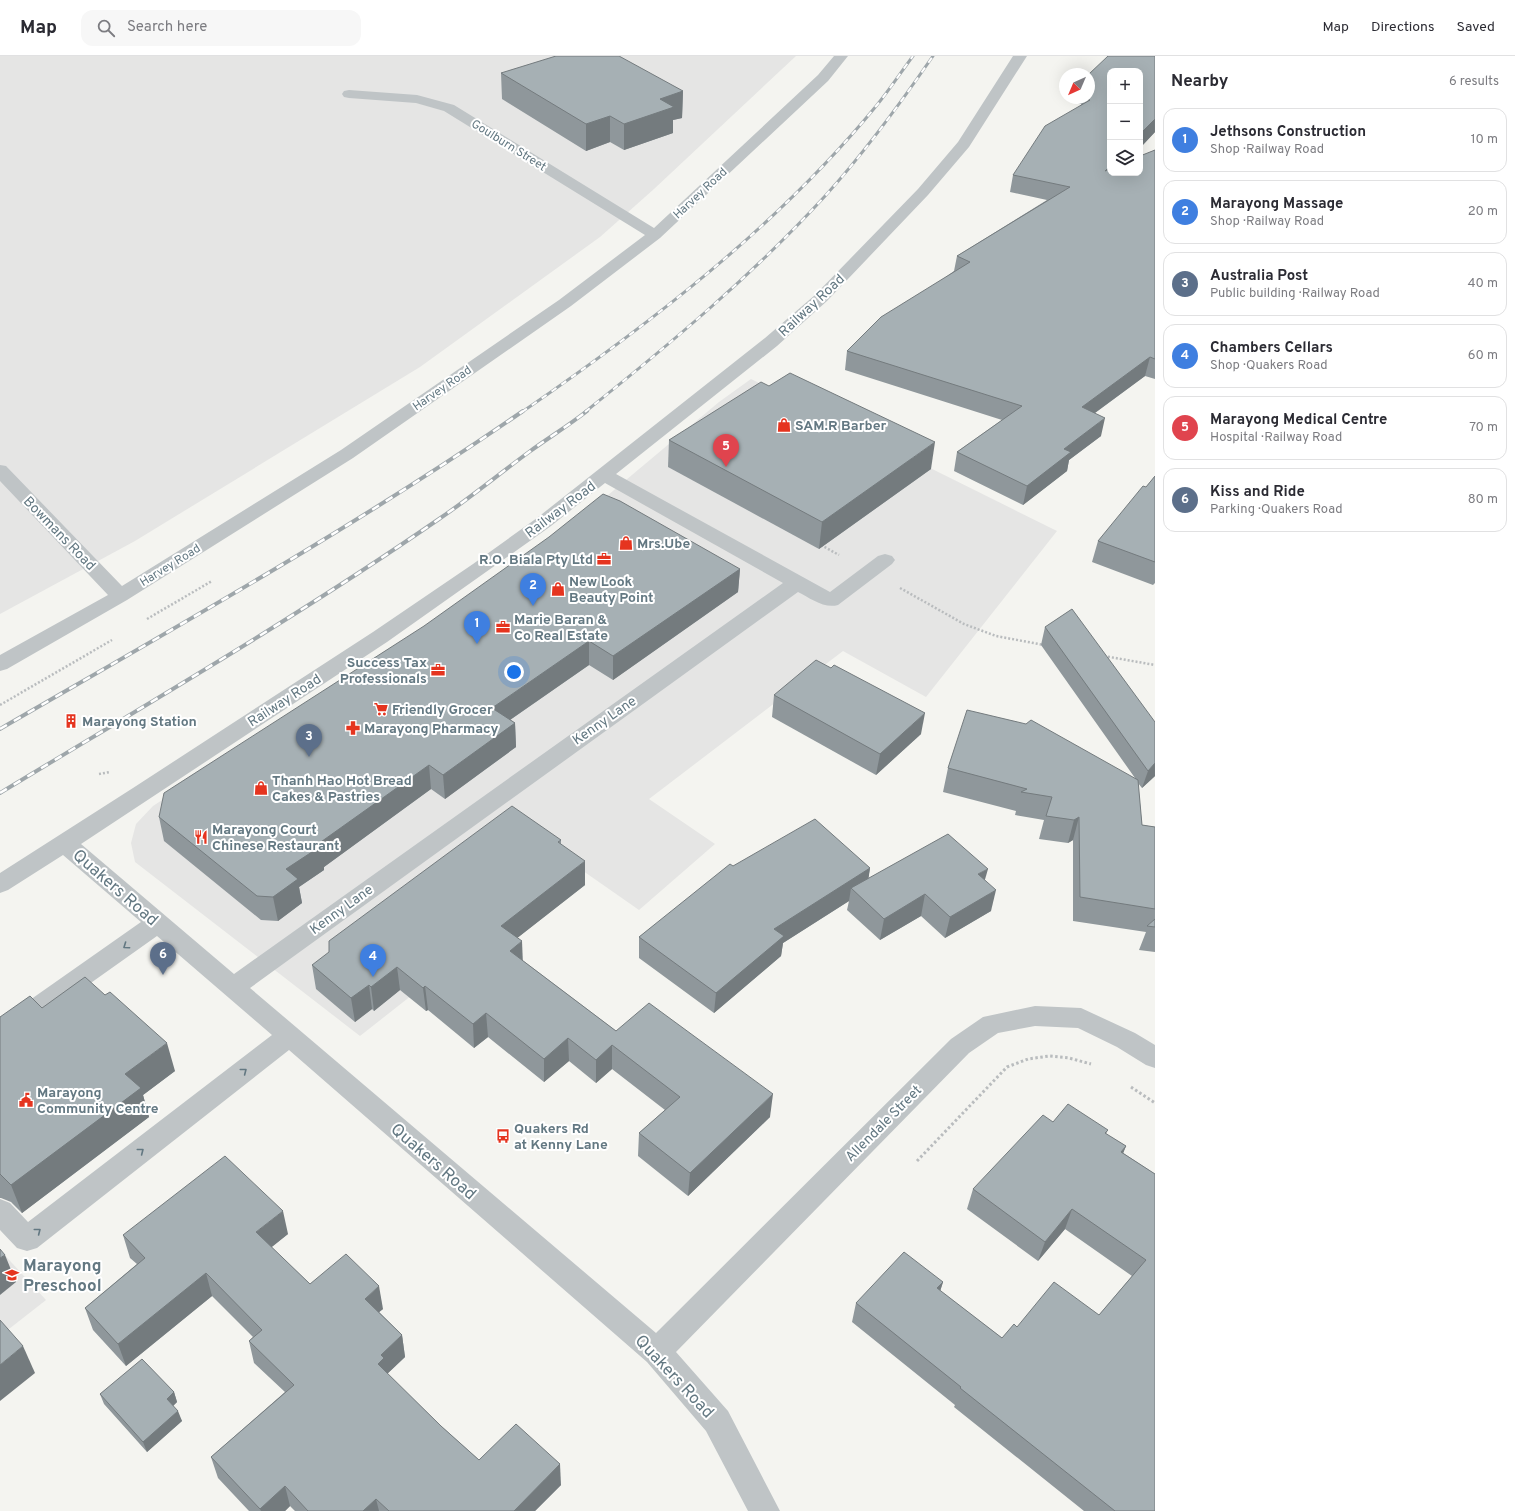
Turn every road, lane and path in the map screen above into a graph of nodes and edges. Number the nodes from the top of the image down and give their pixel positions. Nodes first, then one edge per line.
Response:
1 (841, 56) edge
2 (1020, 56) edge
3 (349, 94) dead end
4 (656, 235) junction
5 (0, 470) edge
6 (604, 475) junction
7 (814, 542) edge
8 (877, 566) junction
9 (212, 581) dead end
10 (797, 583) junction
11 (120, 596) junction
12 (146, 619) dead end
13 (113, 639) dead end
14 (1049, 646) edge
15 (1102, 656) edge
16 (0, 664) edge
17 (1155, 665) edge
18 (0, 705) edge
19 (65, 843) junction
20 (0, 884) edge
21 (158, 923) junction
22 (233, 987) junction
23 (0, 1034) edge
24 (289, 1036) junction
25 (1155, 1058) edge
26 (1097, 1067) dead end
27 (1129, 1086) dead end
28 (1155, 1103) edge
29 (917, 1161) dead end
30 (0, 1211) edge
31 (657, 1352) junction
32 (765, 1511) edge

1 - 4 street, Harvey Road
2 - 6 street, Railway Road
3 - 4 street, Goulburn Street
4 - 11 street, Harvey Road
5 - 11 street, Bowmans Road
6 - 10 street
6 - 19 street, Railway Road
7 - 8 path
8 - 10 street
8 - 14 path
9 - 12 path
10 - 22 street, Kenny Lane
11 - 16 street, Harvey Road
13 - 18 path
15 - 17 path
19 - 20 street, Railway Road
19 - 21 street, Quakers Road
21 - 22 street, Quakers Road
21 -> 23 street
22 - 24 street, Quakers Road
30 -> 24 street
24 - 31 street, Quakers Road
25 - 31 street, Allendale Street
26 - 29 path
27 - 28 path
31 - 32 street, Quakers Road

